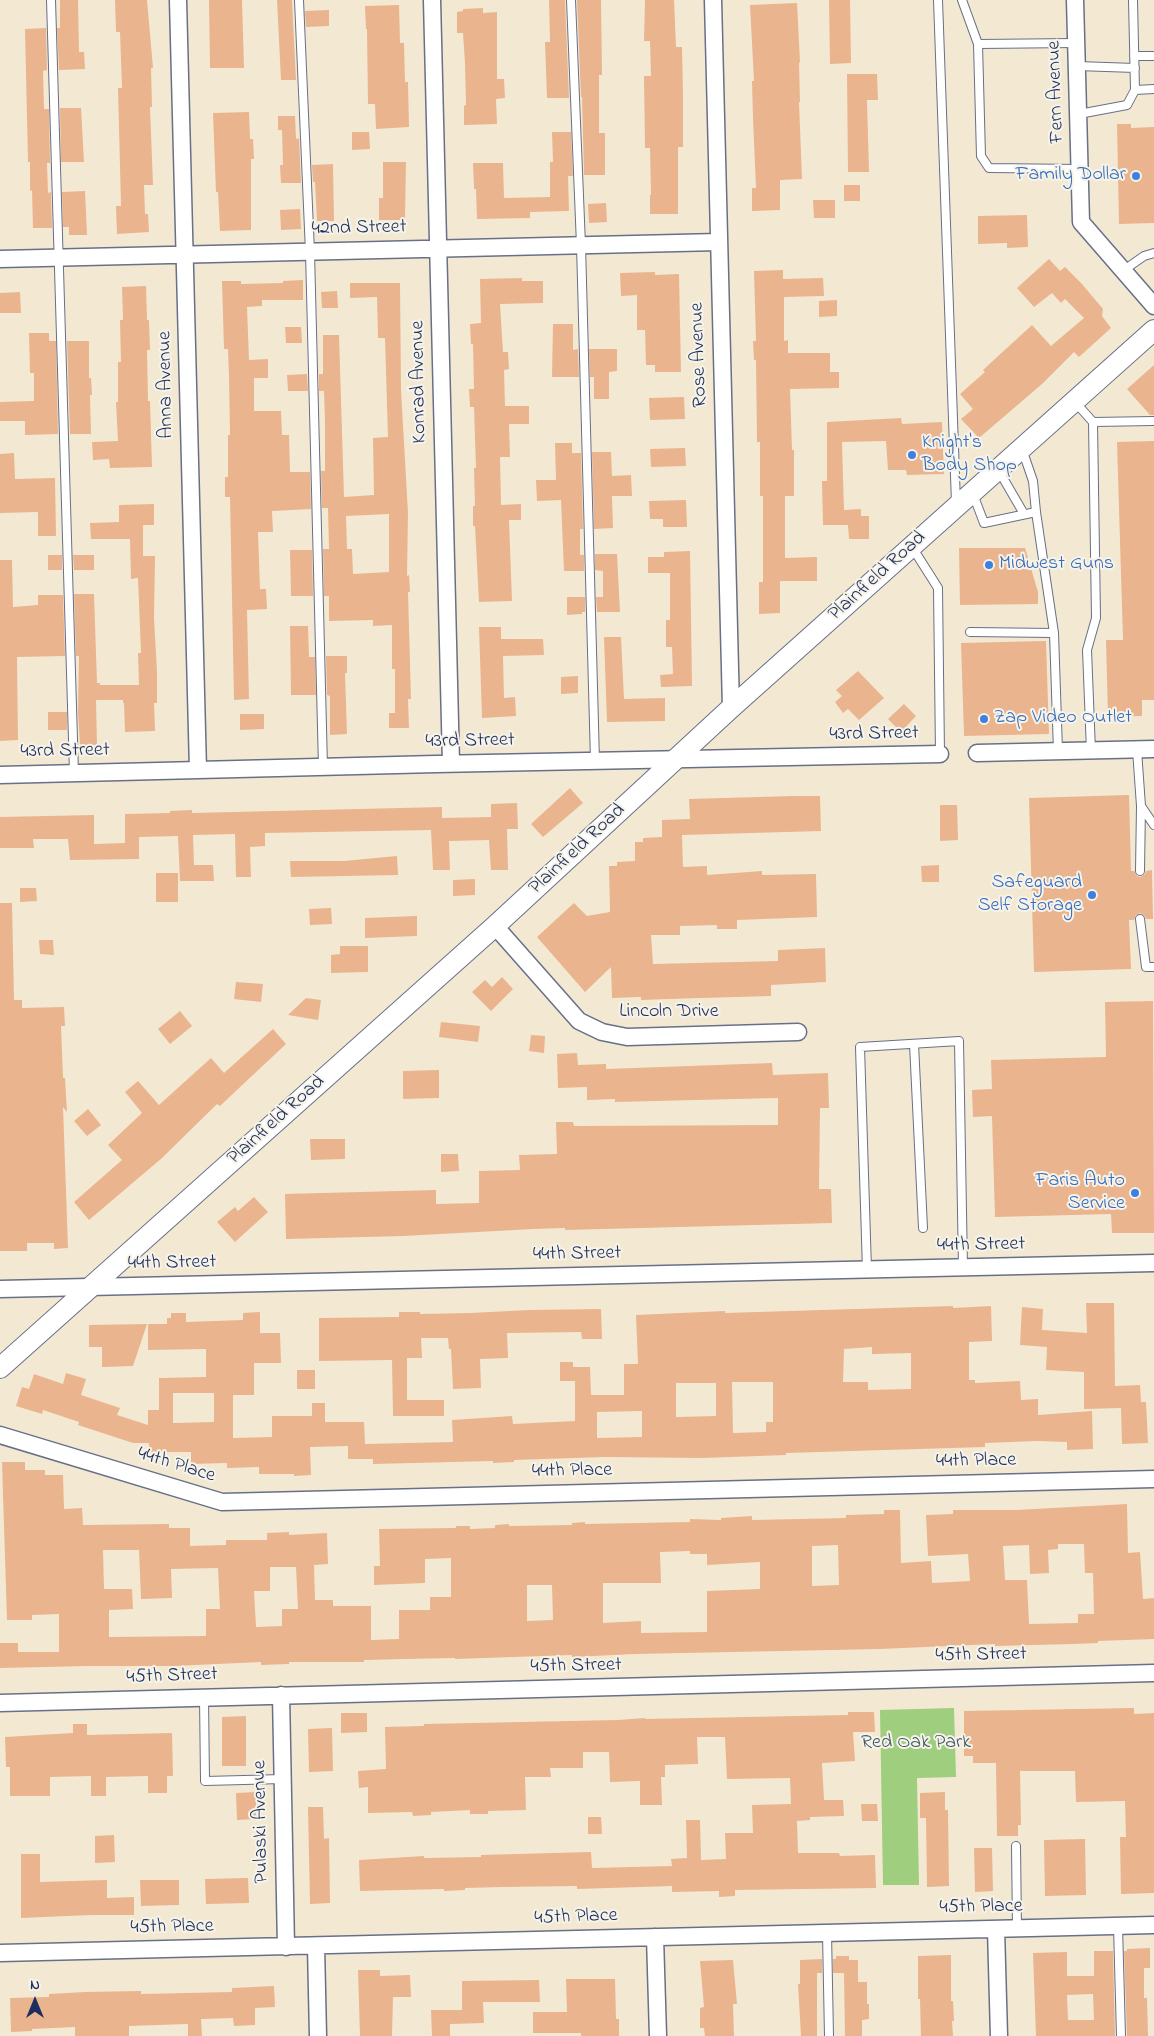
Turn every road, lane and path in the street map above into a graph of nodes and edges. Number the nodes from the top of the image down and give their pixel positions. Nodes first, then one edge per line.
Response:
1 (51, 0) edge
2 (178, 0) edge
3 (299, 0) edge
4 (432, 0) edge
5 (571, 0) edge
6 (713, 0) edge
7 (938, 0) edge
8 (962, 0) edge
9 (1075, 0) edge
10 (1133, 0) edge
11 (1076, 43) junction
12 (978, 44) junction
13 (1134, 56) junction
14 (1154, 56) edge
15 (1077, 66) junction
16 (1135, 68) junction
17 (1154, 89) edge
18 (1135, 90) junction
19 (1078, 114) junction
20 (1080, 168) junction
21 (719, 242) junction
22 (581, 245) junction
23 (438, 249) junction
24 (310, 252) junction
25 (1154, 253) edge
26 (185, 255) junction
27 (60, 258) junction
28 (0, 259) edge
29 (1124, 270) junction
30 (1154, 306) edge
31 (1154, 330) edge
32 (1074, 401) junction
33 (1154, 421) edge
34 (1093, 422) junction
35 (1021, 448) junction
36 (998, 469) junction
37 (973, 492) junction
38 (956, 507) junction
39 (1036, 512) junction
40 (1024, 514) junction
41 (912, 547) junction
42 (970, 632) dead end
43 (1054, 633) junction
44 (731, 708) junction
45 (1154, 749) edge
46 (1138, 750) junction
47 (1091, 751) junction
48 (1058, 752) junction
49 (977, 753) dead end
50 (940, 754) joint
51 (675, 760) junction
52 (595, 762) junction
53 (451, 764) junction
54 (323, 766) junction
55 (198, 770) junction
56 (74, 773) junction
57 (0, 775) edge
58 (1141, 806) junction
59 (1154, 825) edge
60 (1140, 871) dead end
61 (1140, 919) dead end
62 (495, 926) junction
63 (1154, 967) edge
64 (798, 1032) dead end
65 (914, 1044) junction
66 (922, 1228) dead end
67 (1154, 1263) edge
68 (963, 1268) junction
69 (867, 1270) junction
70 (89, 1288) junction
71 (0, 1289) edge
72 (0, 1368) edge
73 (0, 1435) edge
74 (1154, 1479) edge
75 (1154, 1673) edge
76 (281, 1696) junction
77 (204, 1697) junction
78 (0, 1703) edge
79 (283, 1778) junction
80 (1016, 1846) dead end
81 (1154, 1925) edge
82 (1118, 1926) junction
83 (1018, 1928) junction
84 (996, 1929) junction
85 (827, 1933) junction
86 (655, 1937) junction
87 (316, 1946) junction
88 (286, 1947) junction
89 (0, 1953) edge
90 (318, 2036) edge
91 (658, 2036) edge
92 (830, 2036) edge
93 (999, 2036) edge
94 (1121, 2036) edge

1 - 27 lane
2 - 26 street, Anna Avenue
3 - 24 lane
4 - 23 street, Konrad Avenue
5 - 22 lane
6 - 21 street, Rose Avenue
7 - 38 lane
8 - 12 lane
9 - 11 street, Fern Avenue
10 - 13 lane
11 - 12 lane
11 - 15 street, Fern Avenue
12 - 20 lane
13 - 14 lane
13 - 16 lane
15 - 16 lane
15 - 19 street, Fern Avenue
16 - 18 lane
17 - 18 lane
18 - 19 lane
19 - 20 street, Fern Avenue
20 - 29 street, Fern Avenue
21 - 22 street, 42nd Street
21 - 44 street, Rose Avenue
22 - 23 street, 42nd Street
22 - 52 lane
23 - 24 street, 42nd Street
23 - 53 street, Konrad Avenue
24 - 26 street, 42nd Street
24 - 54 lane
25 - 29 lane
26 - 27 street, 42nd Street
26 - 55 street, Anna Avenue
27 - 28 street, 42nd Street
27 - 56 lane
29 - 30 street, Fern Avenue
31 - 32 street, Plainfield Road
32 - 34 lane
32 - 35 street, Plainfield Road
33 - 34 lane
34 - 47 lane
35 - 36 street, Plainfield Road
35 - 39 lane
36 - 37 street, Plainfield Road
36 - 40 lane
37 - 38 street, Plainfield Road
37 - 40 lane
38 - 41 street, Plainfield Road
39 - 40 lane
39 - 43 lane
41 - 44 street, Plainfield Road
41 - 50 lane
42 - 43 lane
43 - 48 lane
44 - 51 street, Plainfield Road
45 - 46 street
46 - 47 street
46 - 58 lane
47 - 48 street
48 - 49 street
50 - 51 street, 43rd Street
51 - 52 street, 43rd Street
51 - 62 street, Plainfield Road
52 - 53 street, 43rd Street
53 - 54 street, 43rd Street
54 - 55 street, 43rd Street
55 - 56 street, 43rd Street
56 - 57 street, 43rd Street
58 - 59 lane
58 - 60 lane
61 - 63 lane
62 - 64 street, Lincoln Drive
62 - 70 street, Plainfield Road
65 - 66 lane
65 - 68 lane
65 - 69 lane
67 - 68 street, 44th Street
68 - 69 street, 44th Street
69 - 70 street, 44th Street
70 - 71 street, 44th Street
70 - 72 street, Plainfield Road
73 - 74 street, 44th Place
75 - 76 street, 45th Street
76 - 77 street, 45th Street
76 - 79 street, Pulaski Avenue
77 - 78 street, 45th Street
77 - 79 lane
79 - 88 street, Pulaski Avenue
80 - 83 lane
81 - 82 street, 45th Place
82 - 83 street, 45th Place
82 - 94 lane
83 - 84 street, 45th Place
84 - 85 street, 45th Place
84 - 93 street
85 - 86 street, 45th Place
85 - 92 lane
86 - 87 street, 45th Place
86 - 91 street
87 - 88 street, 45th Place
87 - 90 street
88 - 89 street, 45th Place

